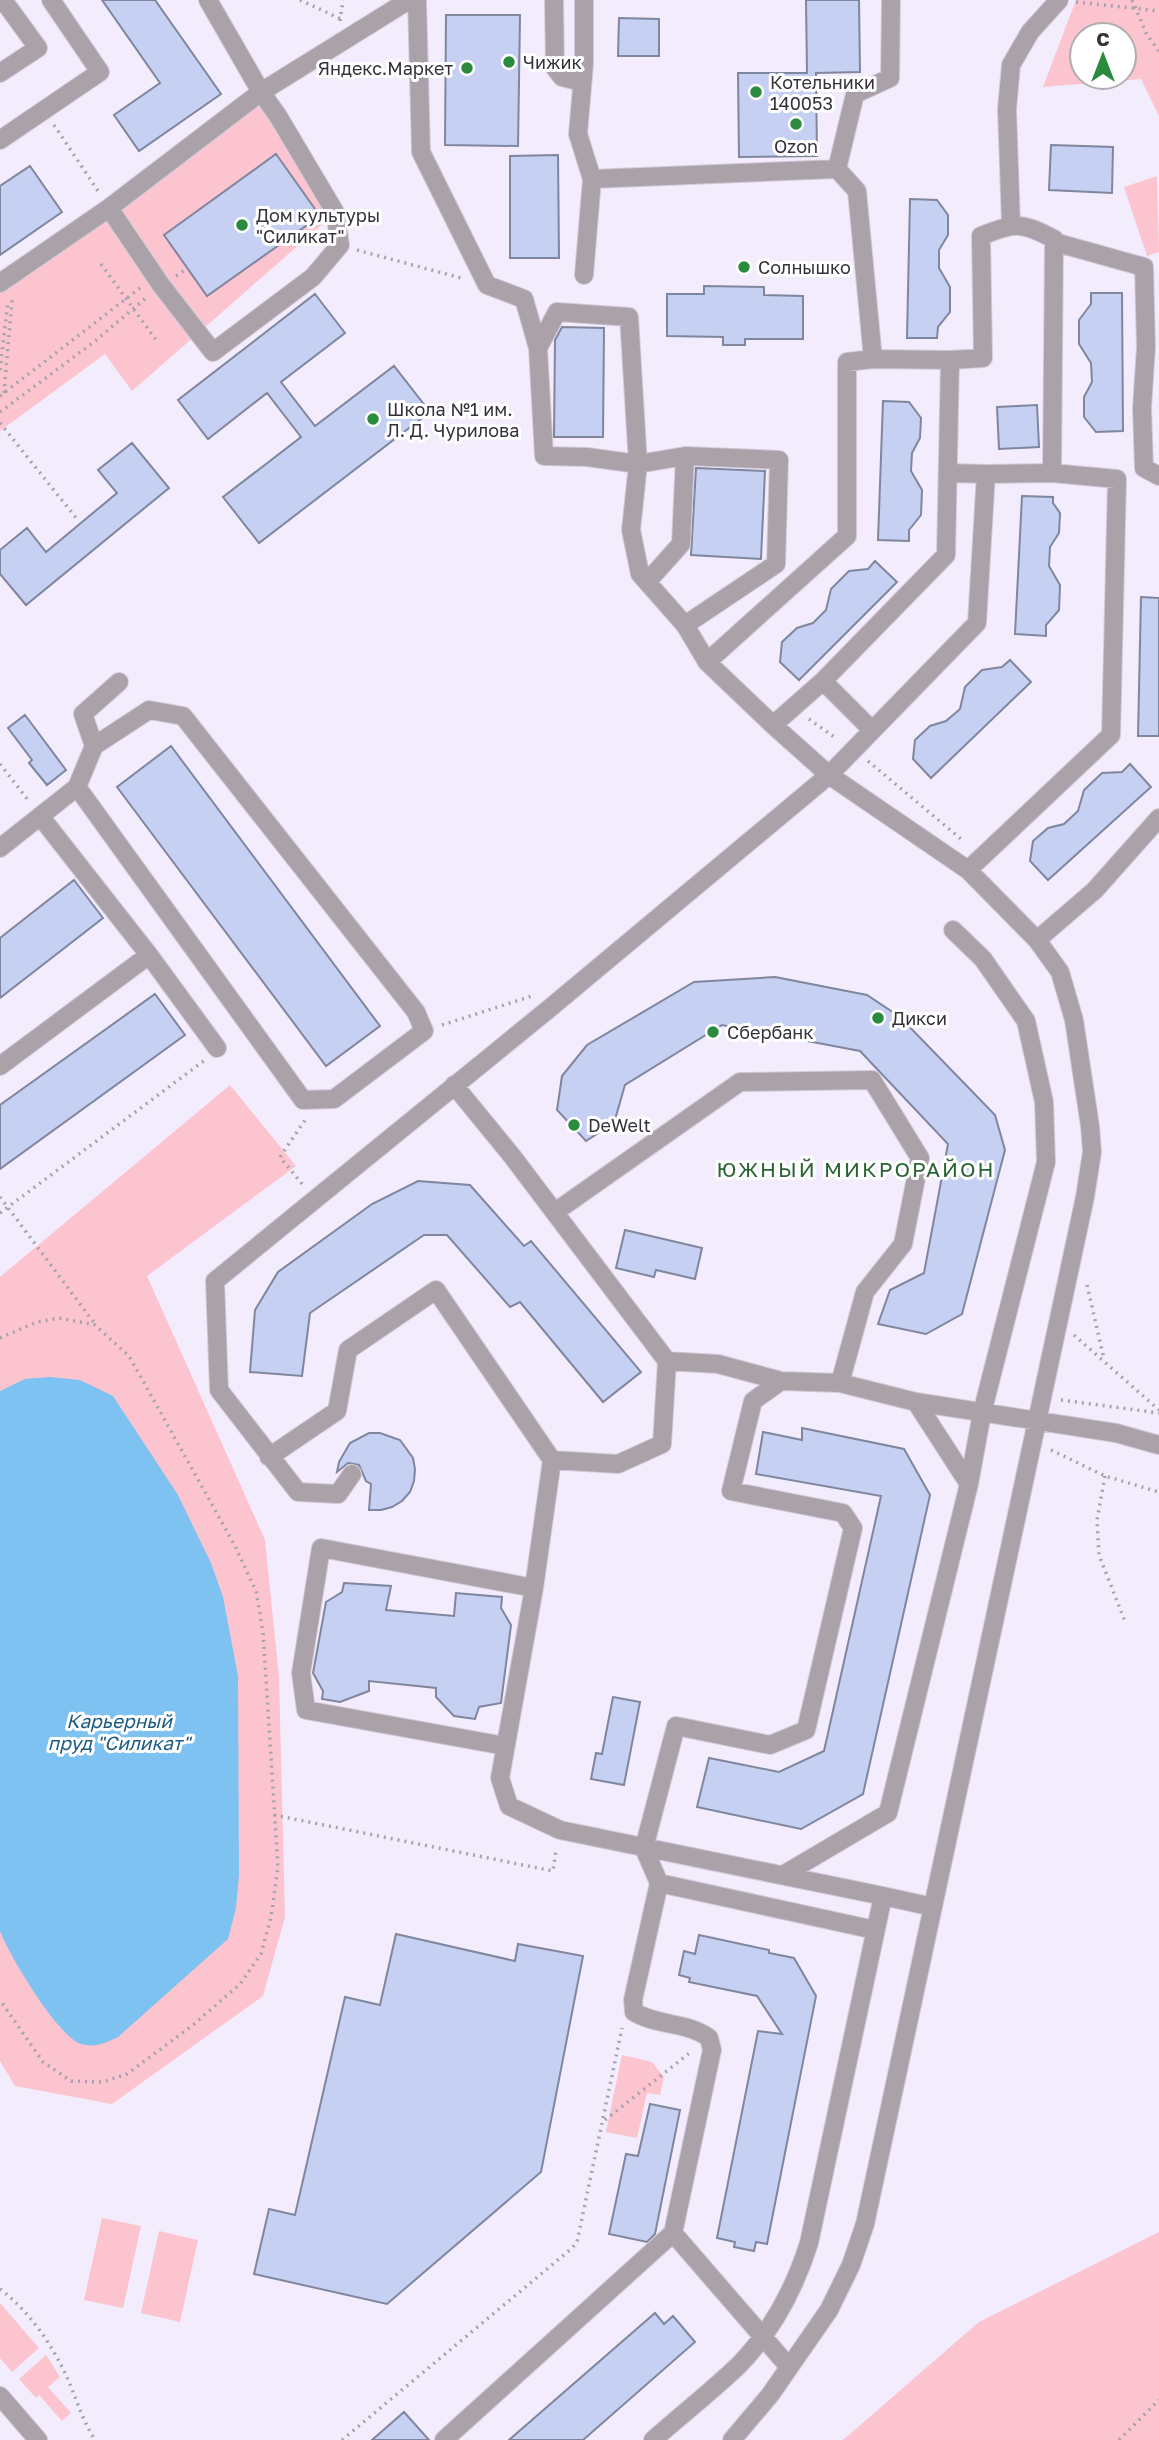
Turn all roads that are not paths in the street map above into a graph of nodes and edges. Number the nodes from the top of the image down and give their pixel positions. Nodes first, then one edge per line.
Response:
1 (3, 0) edge
2 (51, 0) edge
3 (208, 0) edge
4 (410, 0) edge
5 (417, 0) edge
6 (584, 0) edge
7 (891, 0) edge
8 (554, 1) edge
9 (1065, 1) edge
10 (0, 74) edge
11 (582, 82) junction
12 (261, 92) junction
13 (0, 141) edge
14 (837, 169) junction
15 (592, 179) junction
16 (109, 208) junction
17 (1011, 225) junction
18 (1054, 242) junction
19 (584, 275) dead end
20 (4, 286) edge
21 (538, 348) junction
22 (873, 359) junction
23 (950, 360) junction
24 (685, 456) junction
25 (638, 464) junction
26 (949, 473) junction
27 (1052, 473) junction
28 (986, 474) junction
29 (1159, 476) edge
30 (648, 582) junction
31 (685, 625) junction
32 (707, 662) junction
33 (823, 681) junction
34 (118, 682) dead end
35 (773, 725) junction
36 (872, 730) junction
37 (94, 746) junction
38 (829, 775) junction
39 (77, 787) junction
40 (40, 816) junction
41 (1159, 818) edge
42 (0, 848) edge
43 (968, 870) junction
44 (953, 930) dead end
45 (1037, 940) junction
46 (149, 955) junction
47 (217, 1048) road end
48 (0, 1066) edge
49 (454, 1085) junction
50 (555, 1212) junction
51 (667, 1361) junction
52 (781, 1381) junction
53 (840, 1383) junction
54 (916, 1402) junction
55 (982, 1413) junction
56 (1037, 1422) junction
57 (1159, 1445) edge
58 (269, 1457) junction
59 (552, 1460) junction
60 (352, 1474) dead end
61 (969, 1484) junction
62 (534, 1588) junction
63 (505, 1746) junction
64 (644, 1848) junction
65 (783, 1875) junction
66 (659, 1883) junction
67 (883, 1896) junction
68 (933, 1907) junction
69 (876, 1930) junction
70 (673, 2233) junction
71 (762, 2336) junction
72 (789, 2367) junction
73 (0, 2396) edge
74 (38, 2440) edge
75 (444, 2440) edge
76 (653, 2440) edge
77 (732, 2440) edge

1 - 10 street
2 - 13 street
3 - 12 street
4 - 12 street
5 - 21 street
6 - 11 street
7 - 14 street
8 - 11 street
9 - 17 street
11 - 15 street
12 - 16 street
12 - 16 street
14 - 15 street
14 - 22 street
15 - 19 street
16 - 20 street
17 - 18 street
17 - 23 street
18 - 27 street
18 - 29 street
21 - 25 street
21 - 25 street
22 - 23 street
22 - 32 street
23 - 26 street
24 - 25 street
24 - 30 street
24 - 31 street
25 - 30 street
26 - 28 street
26 - 33 street
27 - 28 street
27 - 43 street
28 - 36 street
30 - 31 street
31 - 32 street
32 - 35 street
33 - 35 street
33 - 36 street
34 - 37 street
35 - 38 street
36 - 38 street
37 - 39 street
37 - 39 street
38 - 43 street
38 - 49 street
39 - 40 street
40 - 42 street
40 - 46 street
41 - 45 street
43 - 45 street
44 - 55 street
45 - 56 street
46 - 47 street
46 - 48 street
49 - 50 street
49 - 58 street
50 - 51 street
50 - 53 street
51 - 52 street
51 - 59 street
52 - 53 street
52 - 64 street
53 - 54 street
54 - 55 street
54 - 61 street
55 - 56 street
55 - 61 street
56 - 57 street
56 - 68 street
58 - 59 street
58 - 60 street
59 - 62 street
61 - 65 street
62 - 63 street
62 - 63 street
63 - 64 street
64 - 65 street
64 - 66 street
65 - 67 street
66 - 69 street
66 - 70 street
67 - 68 street
67 - 69 street
68 - 72 street
69 - 71 street
70 - 71 street
70 - 75 street
71 - 72 street
71 - 76 street
72 - 77 street
73 - 74 street

